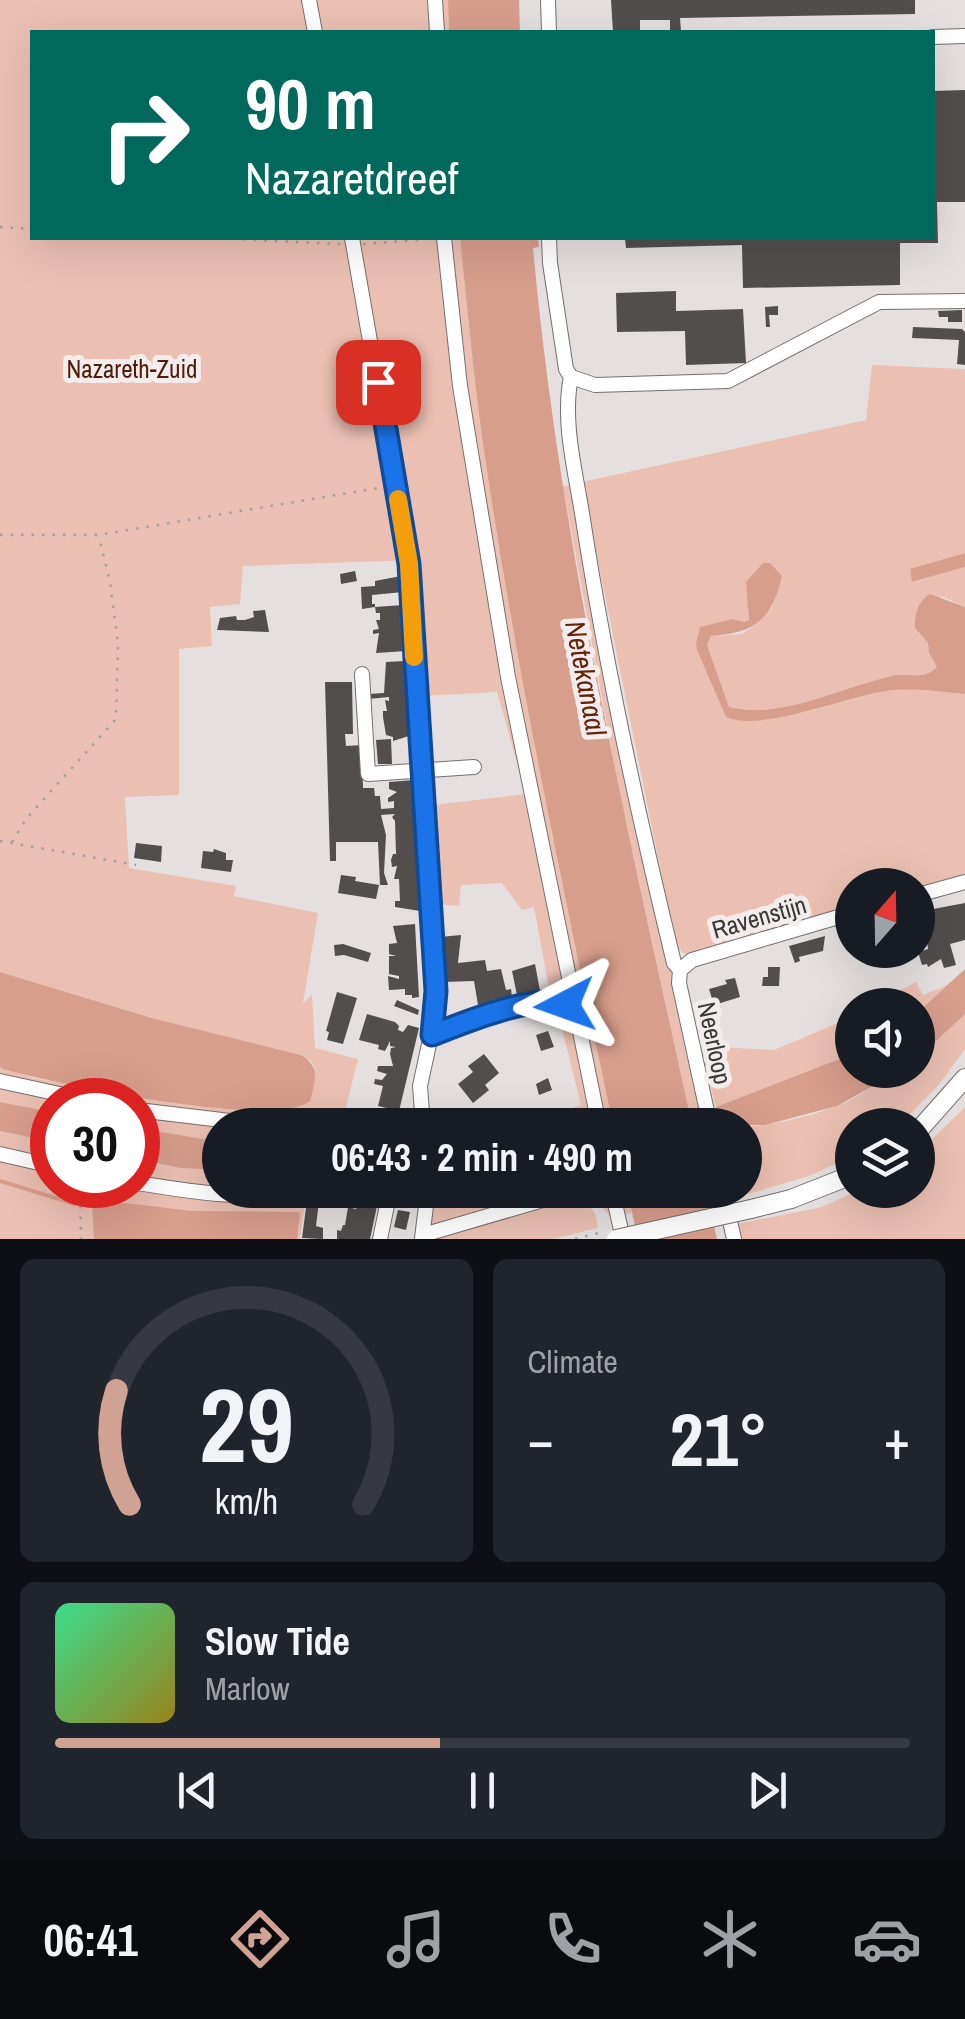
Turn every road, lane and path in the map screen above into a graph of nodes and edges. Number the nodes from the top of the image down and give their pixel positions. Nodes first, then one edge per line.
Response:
1 (309, 0) edge
2 (435, 0) edge
3 (548, 0) edge
4 (315, 30) edge
5 (436, 30) edge
6 (549, 30) edge
7 (965, 36) edge
8 (935, 37) edge
9 (0, 227) edge
10 (30, 229) edge
11 (306, 240) edge
12 (383, 240) edge
13 (444, 240) edge
14 (550, 240) edge
15 (353, 241) edge
16 (965, 302) edge
17 (571, 377) junction
18 (396, 486) junction
19 (0, 535) edge
20 (98, 536) junction
21 (362, 674) dead end
22 (474, 768) dead end
23 (422, 771) junction
24 (0, 841) edge
25 (12, 842) junction
26 (136, 865) dead end
27 (965, 882) edge
28 (935, 890) edge
29 (835, 918) edge
30 (680, 970) junction
31 (574, 1010) junction
32 (432, 1035) junction
33 (965, 1078) edge
34 (0, 1081) edge
35 (30, 1088) edge
36 (422, 1108) edge
37 (595, 1108) edge
38 (706, 1108) edge
39 (935, 1111) edge
40 (160, 1113) edge
41 (202, 1118) edge
42 (0, 1154) edge
43 (30, 1161) edge
44 (835, 1182) edge
45 (160, 1185) edge
46 (202, 1190) edge
47 (80, 1208) edge
48 (386, 1208) edge
49 (426, 1208) edge
50 (518, 1208) edge
51 (612, 1208) edge
52 (728, 1208) edge
53 (422, 1237) edge
54 (612, 1237) edge
55 (81, 1239) edge
56 (380, 1239) edge
57 (574, 1239) edge
58 (734, 1239) edge

1 - 4 street
2 - 5 street
3 - 6 street
7 - 8 street
9 - 10 path
11 - 15 path
12 - 15 path
13 - 31 street
14 - 17 street, Neerloop
15 - 18 street
16 - 17 street
17 - 30 street, Neerloop
18 - 20 path
18 - 23 street
19 - 20 path
20 - 25 path
21 - 23 street
22 - 23 street
23 - 32 street
24 - 25 path
25 - 26 path
27 - 28 street
29 - 30 street, Ravenstijn
30 - 38 street, Neerloop
31 - 32 street
31 - 37 street
32 - 36 street
33 - 39 main road
34 - 35 street
40 - 41 street
42 - 43 street
44 - 54 main road, bridge
45 - 46 street
47 - 55 path
48 - 56 street
49 - 53 street
50 - 53 street
51 - 54 street
52 - 58 street
54 - 57 path

